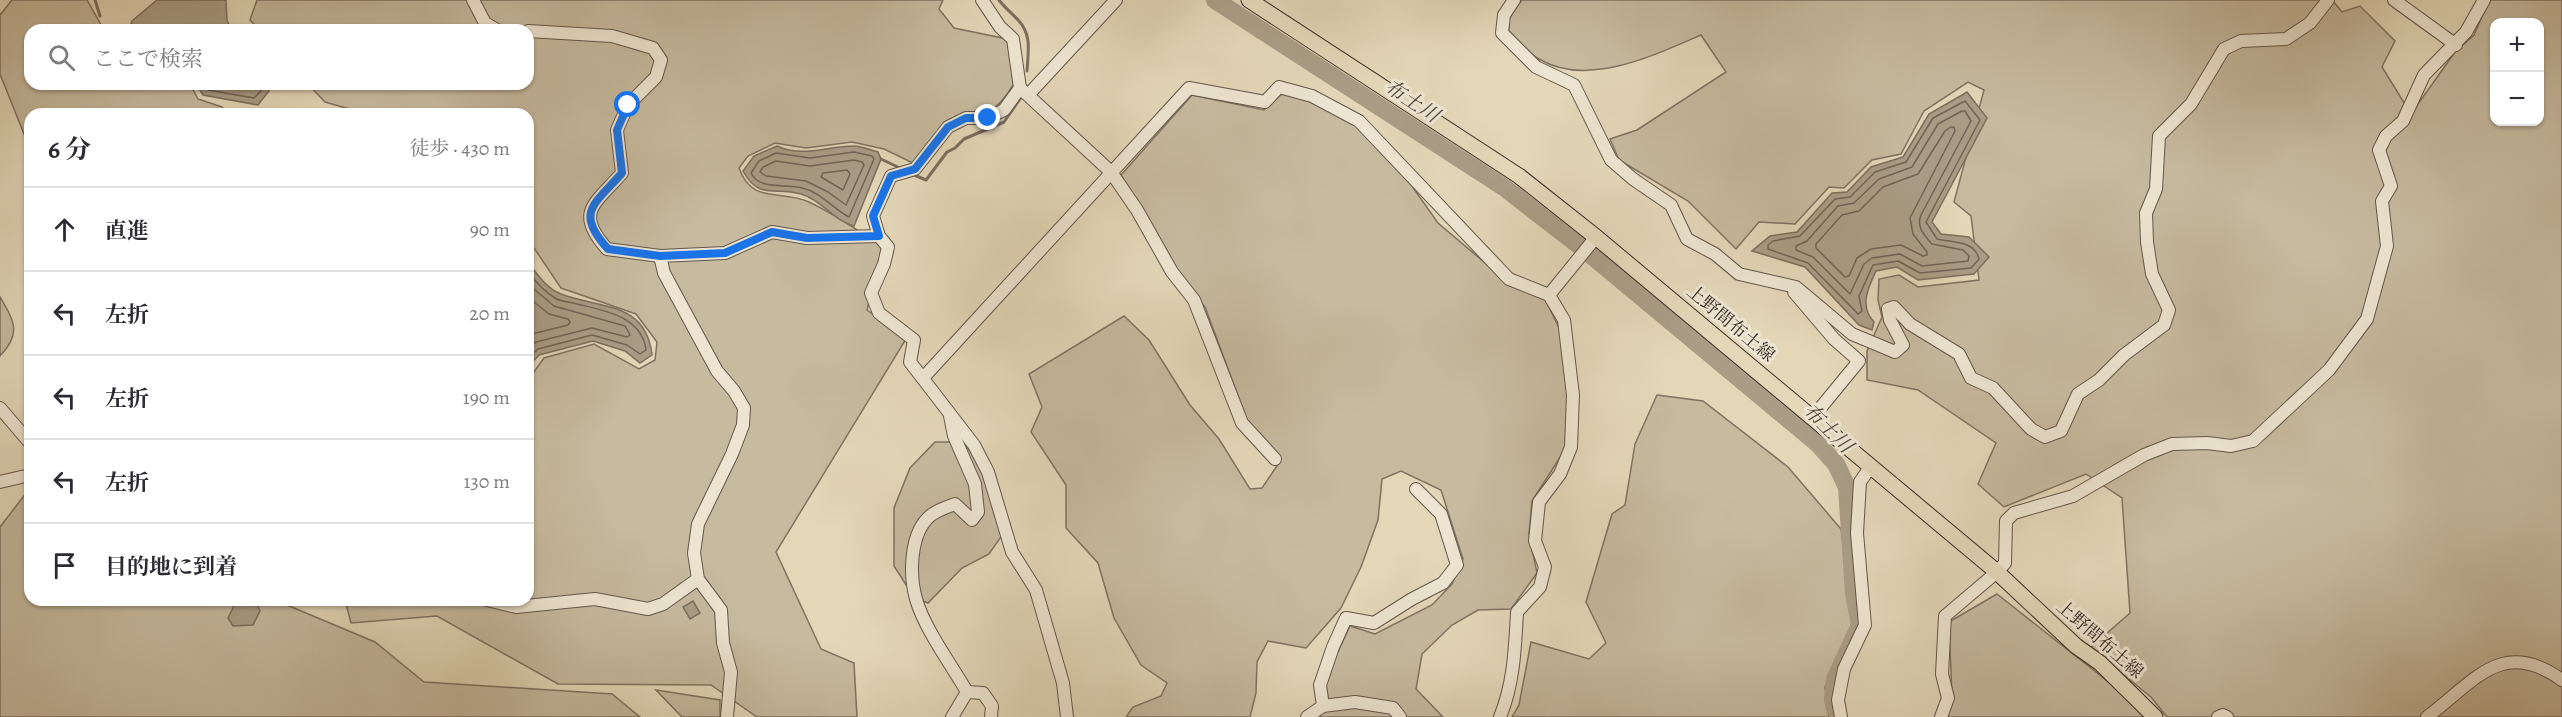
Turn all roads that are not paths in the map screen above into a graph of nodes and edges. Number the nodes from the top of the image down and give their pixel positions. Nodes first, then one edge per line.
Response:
1 (473, 0) edge
2 (982, 0) edge
3 (1116, 0) edge
4 (1249, 0) edge
5 (1514, 0) edge
6 (2328, 0) edge
7 (2394, 0) edge
8 (2484, 0) edge
9 (487, 24) edge
10 (534, 31) edge
11 (2456, 45) junction
12 (1024, 91) junction
13 (1111, 172) junction
14 (879, 236) junction
15 (1596, 237) junction
16 (660, 256) junction
17 (1780, 284) junction
18 (1549, 295) junction
19 (922, 378) junction
20 (0, 408) edge
21 (949, 412) junction
22 (1814, 417) junction
23 (24, 436) edge
24 (1275, 459) dead end
25 (1871, 466) junction
26 (24, 476) edge
27 (0, 482) edge
28 (1416, 489) dead end
29 (1997, 572) junction
30 (698, 579) junction
31 (534, 605) edge
32 (2562, 680) edge
33 (967, 692) junction
34 (1323, 706) junction
35 (727, 717) edge
36 (952, 717) edge
37 (991, 717) edge
38 (1067, 717) edge
39 (1307, 717) edge
40 (1400, 717) edge
41 (1500, 717) edge
42 (1841, 717) edge
43 (1941, 717) edge
44 (2155, 717) edge
45 (2218, 717) edge
46 (2227, 717) edge
47 (2427, 717) edge

1 - 9 street
2 - 12 street
3 - 12 street
4 - 15 main road, 上野間布土線
5 - 17 street
6 - 17 street
7 - 11 street
8 - 11 street
10 - 16 street
11 - 29 street
12 - 13 street
12 - 14 street
13 - 18 street
13 - 19 street
13 - 24 street
14 - 16 street
14 - 19 street
15 - 18 street
15 - 22 main road, 上野間布土線
16 - 30 street
17 - 22 street
18 - 41 street
19 - 21 street
20 - 23 street
21 - 33 street
21 - 38 street
22 - 25 main road, 上野間布土線
25 - 29 main road, 上野間布土線
25 - 42 street
26 - 27 street
28 - 34 street
29 - 43 street
29 - 44 main road, 上野間布土線
30 - 31 street
30 - 35 street
32 - 47 street
33 - 36 street
33 - 37 street
34 - 39 street
34 - 40 street
45 - 46 street

